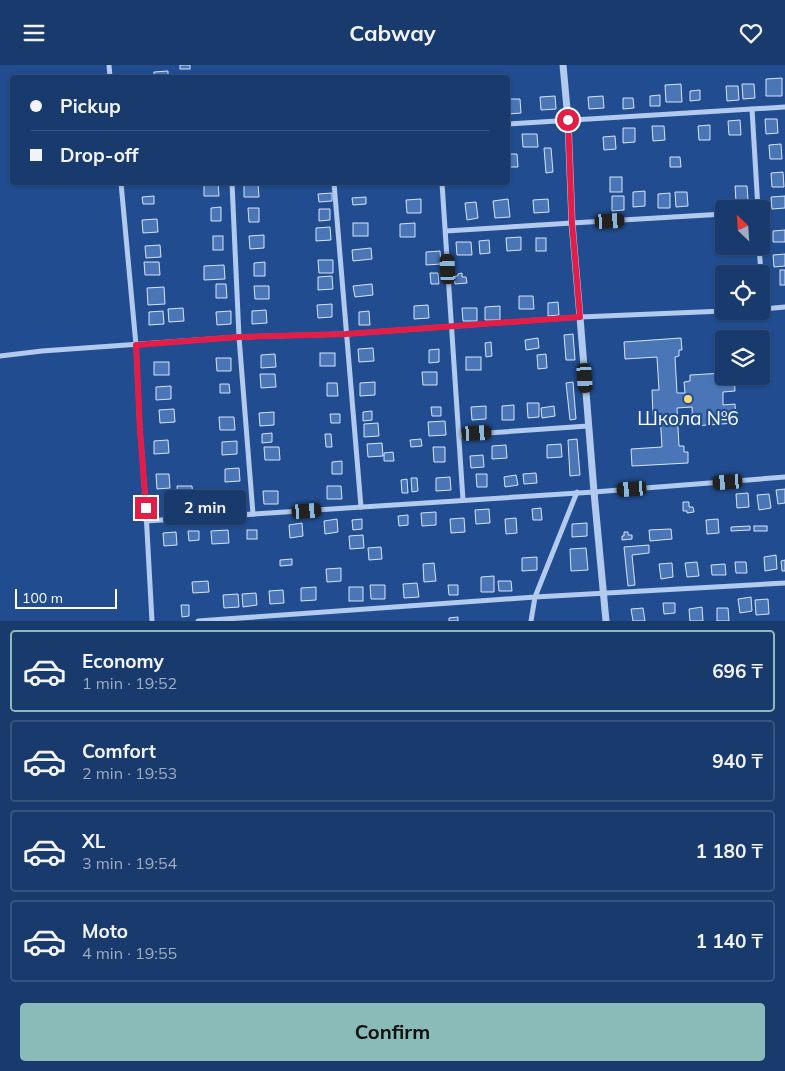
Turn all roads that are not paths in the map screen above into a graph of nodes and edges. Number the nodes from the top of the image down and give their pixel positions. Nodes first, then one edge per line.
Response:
1 (564, 65) edge
2 (785, 107) edge
3 (752, 109) junction
4 (568, 120) junction
5 (510, 124) edge
6 (121, 185) edge
7 (232, 185) edge
8 (334, 185) edge
9 (442, 185) edge
10 (757, 200) edge
11 (715, 215) edge
12 (572, 223) junction
13 (446, 231) junction
14 (785, 307) edge
15 (770, 308) edge
16 (715, 311) edge
17 (580, 317) junction
18 (452, 326) junction
19 (346, 334) junction
20 (239, 337) junction
21 (136, 345) junction
22 (0, 356) edge
23 (588, 426) junction
24 (459, 435) junction
25 (785, 477) edge
26 (577, 492) junction
27 (594, 492) junction
28 (463, 500) junction
29 (360, 507) junction
30 (253, 514) junction
31 (146, 521) junction
32 (785, 583) edge
33 (603, 593) junction
34 (535, 597) junction
35 (152, 621) edge
36 (198, 621) edge
37 (531, 621) edge
38 (606, 621) edge

1 - 4 street
2 - 3 street
3 - 4 street
3 - 10 street
4 - 5 street
4 - 12 street
6 - 21 street
7 - 20 street
8 - 19 street
9 - 13 street
11 - 12 street
12 - 13 street
12 - 17 street
13 - 18 street
14 - 15 street
16 - 17 street
17 - 18 street
17 - 23 street
18 - 19 street
18 - 24 street
19 - 20 street
19 - 29 street
20 - 21 street
20 - 30 street
21 - 22 street
21 - 31 street
23 - 24 street
23 - 27 street
24 - 28 street
25 - 27 street
26 - 27 street
26 - 28 street
26 - 34 street
27 - 33 street
28 - 29 street
29 - 30 street
30 - 31 street
31 - 35 street
32 - 33 street
33 - 34 street
33 - 38 street
34 - 36 street
34 - 37 street

